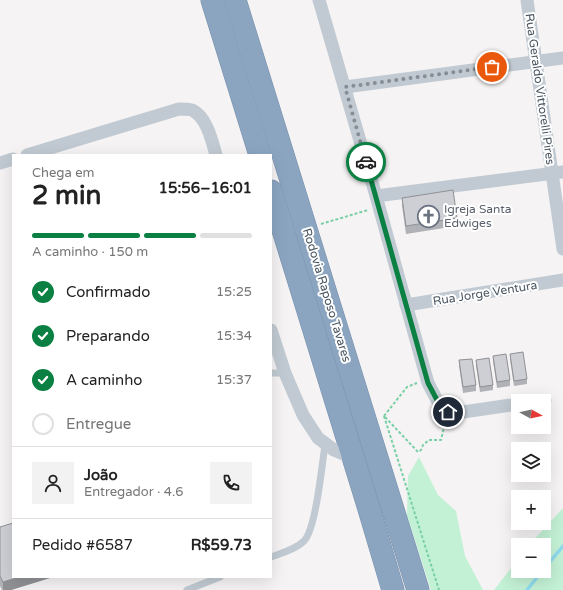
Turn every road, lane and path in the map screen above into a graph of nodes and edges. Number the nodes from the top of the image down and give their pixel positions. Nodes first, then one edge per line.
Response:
1 (212, 0) edge
2 (235, 0) edge
3 (319, 0) edge
4 (528, 0) edge
5 (563, 58) edge
6 (536, 61) junction
7 (345, 87) junction
8 (30, 154) edge
9 (216, 154) edge
10 (260, 154) edge
11 (12, 159) edge
12 (0, 163) edge
13 (558, 173) edge
14 (272, 194) edge
15 (378, 201) junction
16 (306, 229) junction
17 (563, 249) edge
18 (563, 280) edge
19 (406, 305) junction
20 (272, 333) edge
21 (272, 373) edge
22 (285, 373) junction
23 (428, 383) junction
24 (511, 405) edge
25 (448, 412) junction
26 (377, 424) junction
27 (325, 445) junction
28 (353, 458) junction
29 (272, 557) edge
30 (217, 578) edge
31 (187, 590) edge
32 (394, 590) edge
33 (418, 590) edge
34 (439, 590) edge

1 - 10 highway
2 - 16 highway, Rodovia Raposo Tavares
3 - 7 street
4 - 6 street, Rua Geraldo Vittorelli Pires
5 - 6 street
6 - 7 street
6 - 13 street, Rua Geraldo Vittorelli Pires
7 - 15 street
8 - 9 street
11 - 12 street
13 - 15 street
13 - 17 street, Rua Geraldo Vittorelli Pires
14 - 28 highway, Rodovia Raposo Tavares
15 - 16 path
15 - 19 street
16 - 26 highway, Rodovia Raposo Tavares
18 - 19 street, Rua Jorge Ventura
19 - 23 street
20 - 22 street
21 - 22 lane
22 - 27 street
23 - 25 street
23 - 26 path
24 - 25 street
25 - 26 path
26 - 33 highway, Rodovia Raposo Tavares
26 - 34 path
27 - 28 street
27 - 29 lane
28 - 32 highway, Rodovia Raposo Tavares
30 - 31 lane

